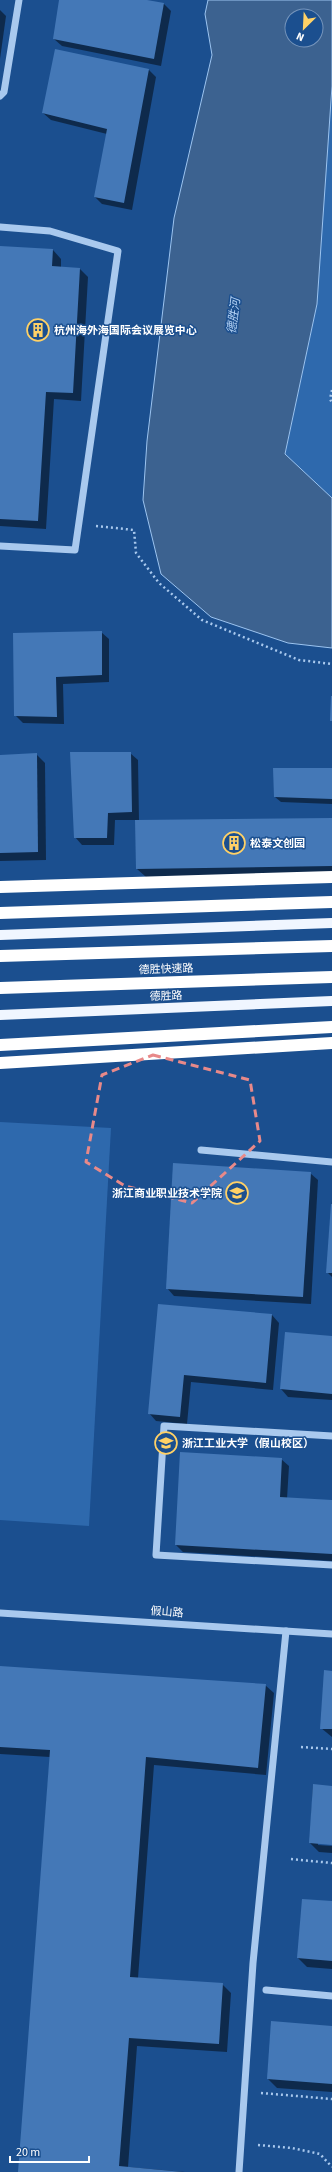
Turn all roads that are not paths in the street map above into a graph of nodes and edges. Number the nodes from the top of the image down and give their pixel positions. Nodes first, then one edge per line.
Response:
1 (19, 0) edge
2 (0, 96) edge
3 (0, 227) edge
4 (0, 546) edge
5 (332, 877) edge
6 (0, 887) edge
7 (332, 902) edge
8 (0, 913) edge
9 (332, 924) edge
10 (0, 935) edge
11 (332, 946) edge
12 (0, 956) edge
13 (332, 977) edge
14 (0, 988) edge
15 (332, 1001) edge
16 (0, 1015) edge
17 (332, 1027) edge
18 (332, 1044) edge
19 (0, 1045) edge
20 (0, 1063) edge
21 (201, 1150) dead end
22 (332, 1162) edge
23 (332, 1436) edge
24 (332, 1565) edge
25 (0, 1613) edge
26 (286, 1631) junction
27 (332, 1634) edge
28 (266, 1990) dead end
29 (332, 1996) edge
30 (238, 2172) edge

1 - 2 street
3 - 4 street
5 - 6 highway
7 - 8 highway
9 - 10 main road
11 - 12 highway, 德胜快速路
13 - 14 highway, 德胜快速路
15 - 16 main road, 德胜路
17 - 19 highway
18 - 20 highway
21 - 22 street
23 - 24 street
25 - 26 street, 假山路
26 - 27 street, 假山路
26 - 30 street
28 - 29 street

